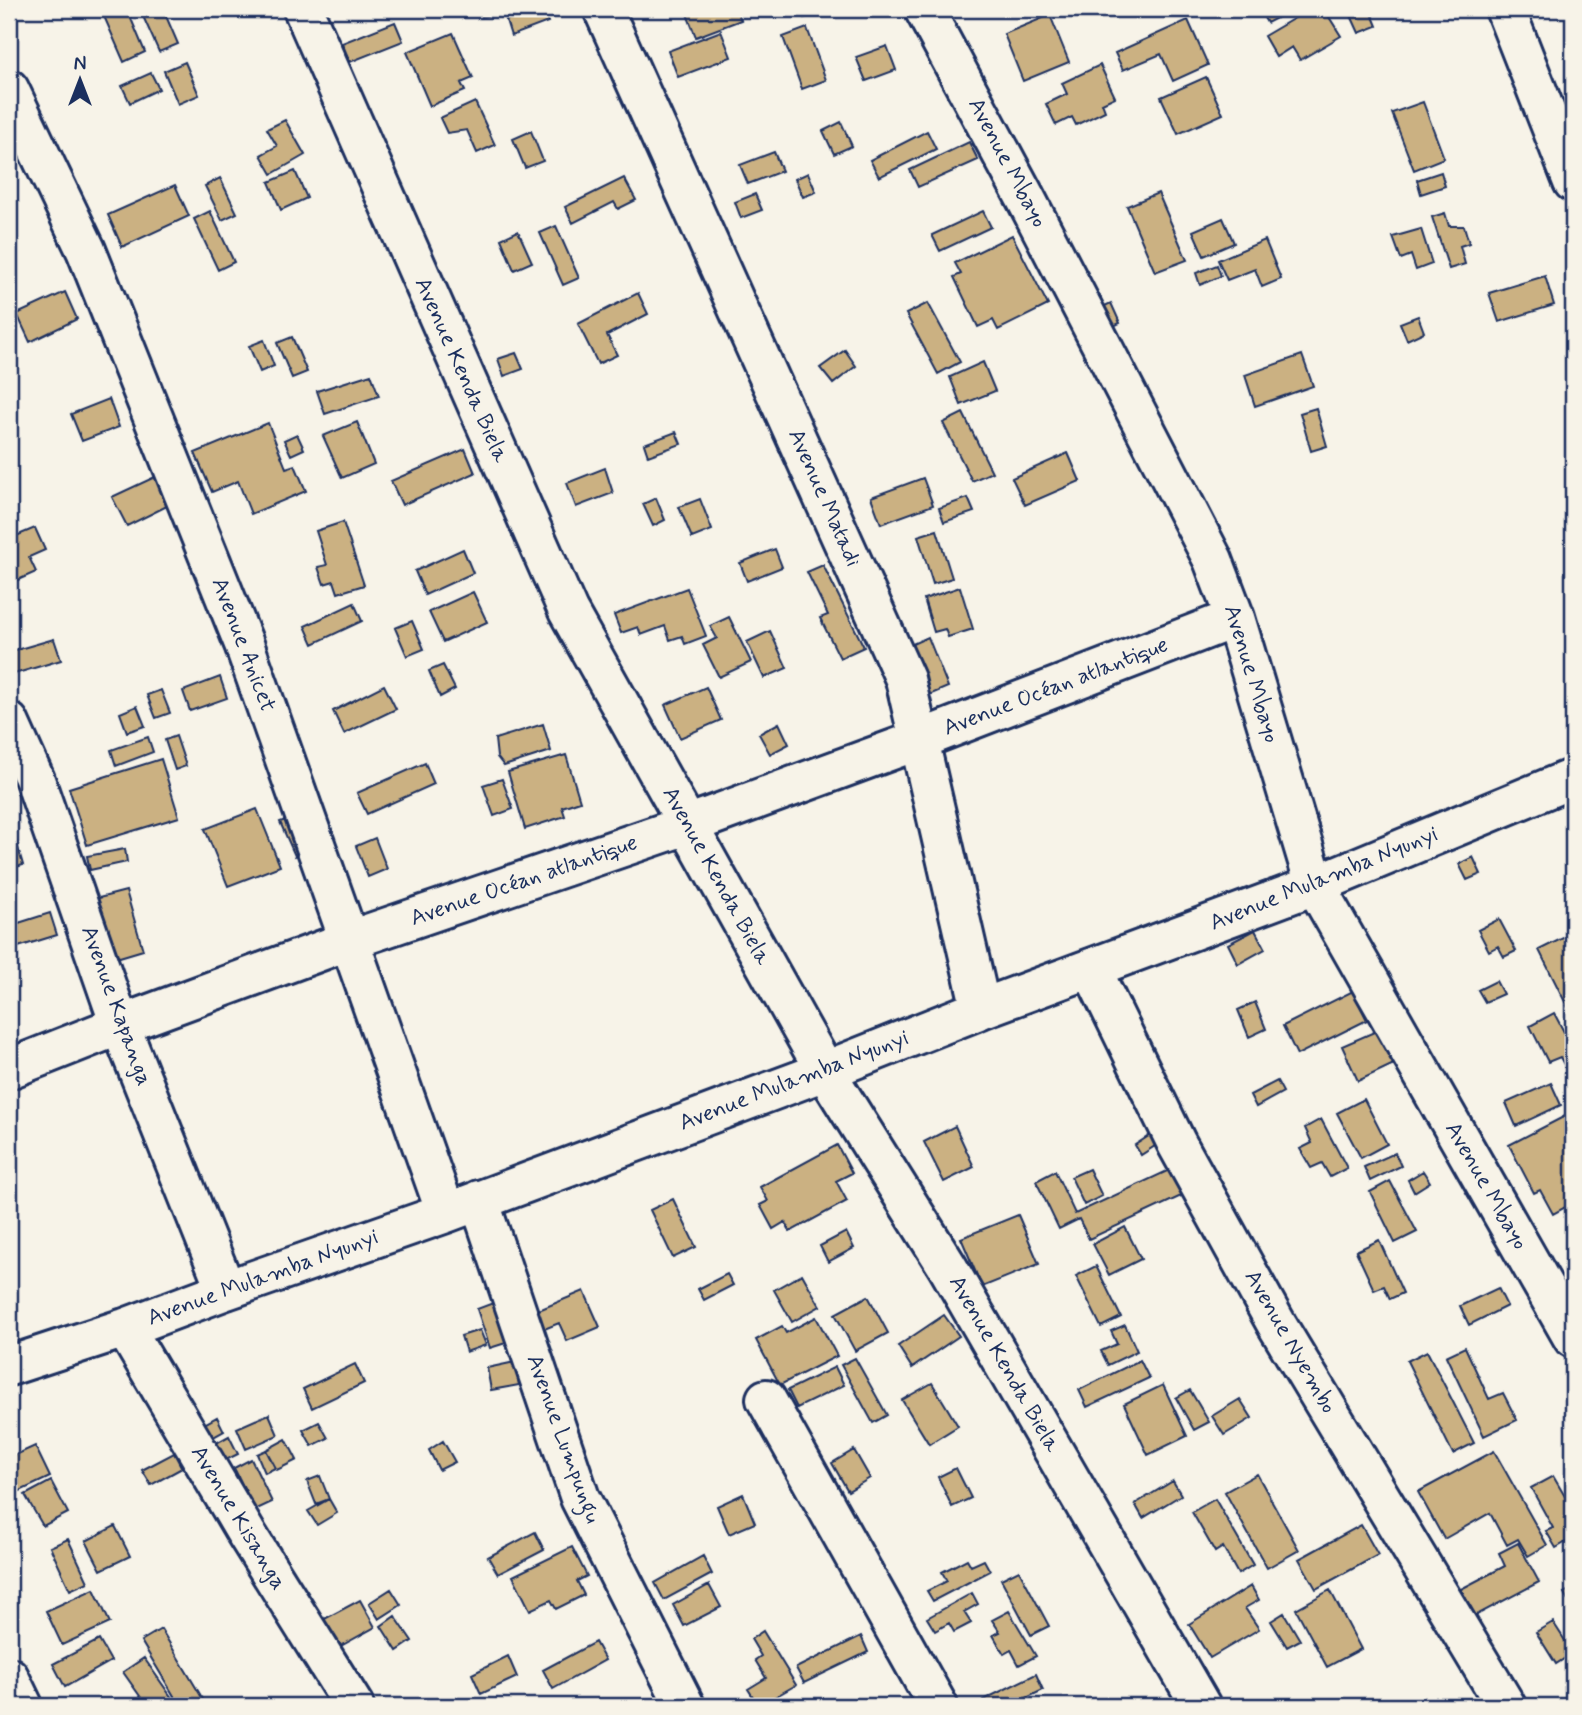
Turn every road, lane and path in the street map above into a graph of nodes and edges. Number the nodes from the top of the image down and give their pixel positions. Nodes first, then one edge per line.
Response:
1 (303, 9) edge
2 (603, 9) edge
3 (924, 9) edge
4 (1505, 9) edge
5 (9, 89) edge
6 (1573, 182) edge
7 (1235, 618) junction
8 (9, 722) edge
9 (919, 740) junction
10 (1573, 778) edge
11 (687, 825) junction
12 (1315, 885) junction
13 (349, 940) junction
14 (1091, 968) junction
15 (981, 1009) junction
16 (120, 1025) junction
17 (9, 1069) edge
18 (825, 1071) junction
19 (463, 1206) junction
20 (226, 1290) junction
21 (125, 1328) junction
22 (1573, 1338) edge
23 (9, 1366) edge
24 (766, 1399) dead end
25 (9, 1677) edge
26 (23, 1706) edge
27 (354, 1706) edge
28 (685, 1706) edge
29 (938, 1706) edge
30 (1201, 1706) edge
31 (1506, 1706) edge

1 - 11 street, Avenue Kenda Biela
2 - 9 street, Avenue Matadi
3 - 7 street, Avenue Mbayo
4 - 6 street
5 - 13 street, Avenue Anicet
7 - 9 street, Avenue Océan atlantique
7 - 12 street, Avenue Mbayo
8 - 16 street, Avenue Kapanga
9 - 11 street, Avenue Océan atlantique
9 - 15 street, Avenue Matadi
10 - 12 street, Avenue Mulamba Nyunyi
11 - 13 street, Avenue Océan atlantique
11 - 18 street, Avenue Kenda Biela
12 - 14 street, Avenue Mulamba Nyunyi
12 - 22 street, Avenue Mbayo
13 - 16 street, Avenue Océan atlantique
13 - 19 street, Avenue Anicet
14 - 15 street, Avenue Mulamba Nyunyi
14 - 31 street, Avenue Nyembo
15 - 18 street, Avenue Mulamba Nyunyi
16 - 17 street, Avenue Océan atlantique
16 - 20 street, Avenue Kapanga
18 - 19 street, Avenue Mulamba Nyunyi
18 - 30 street, Avenue Kenda Biela
19 - 20 street, Avenue Mulamba Nyunyi
19 - 28 street, Avenue Lumpungu
20 - 21 street, Avenue Mulamba Nyunyi
21 - 23 street, Avenue Mulamba Nyunyi
21 - 27 street, Avenue Kisanga
24 - 29 street
25 - 26 street

